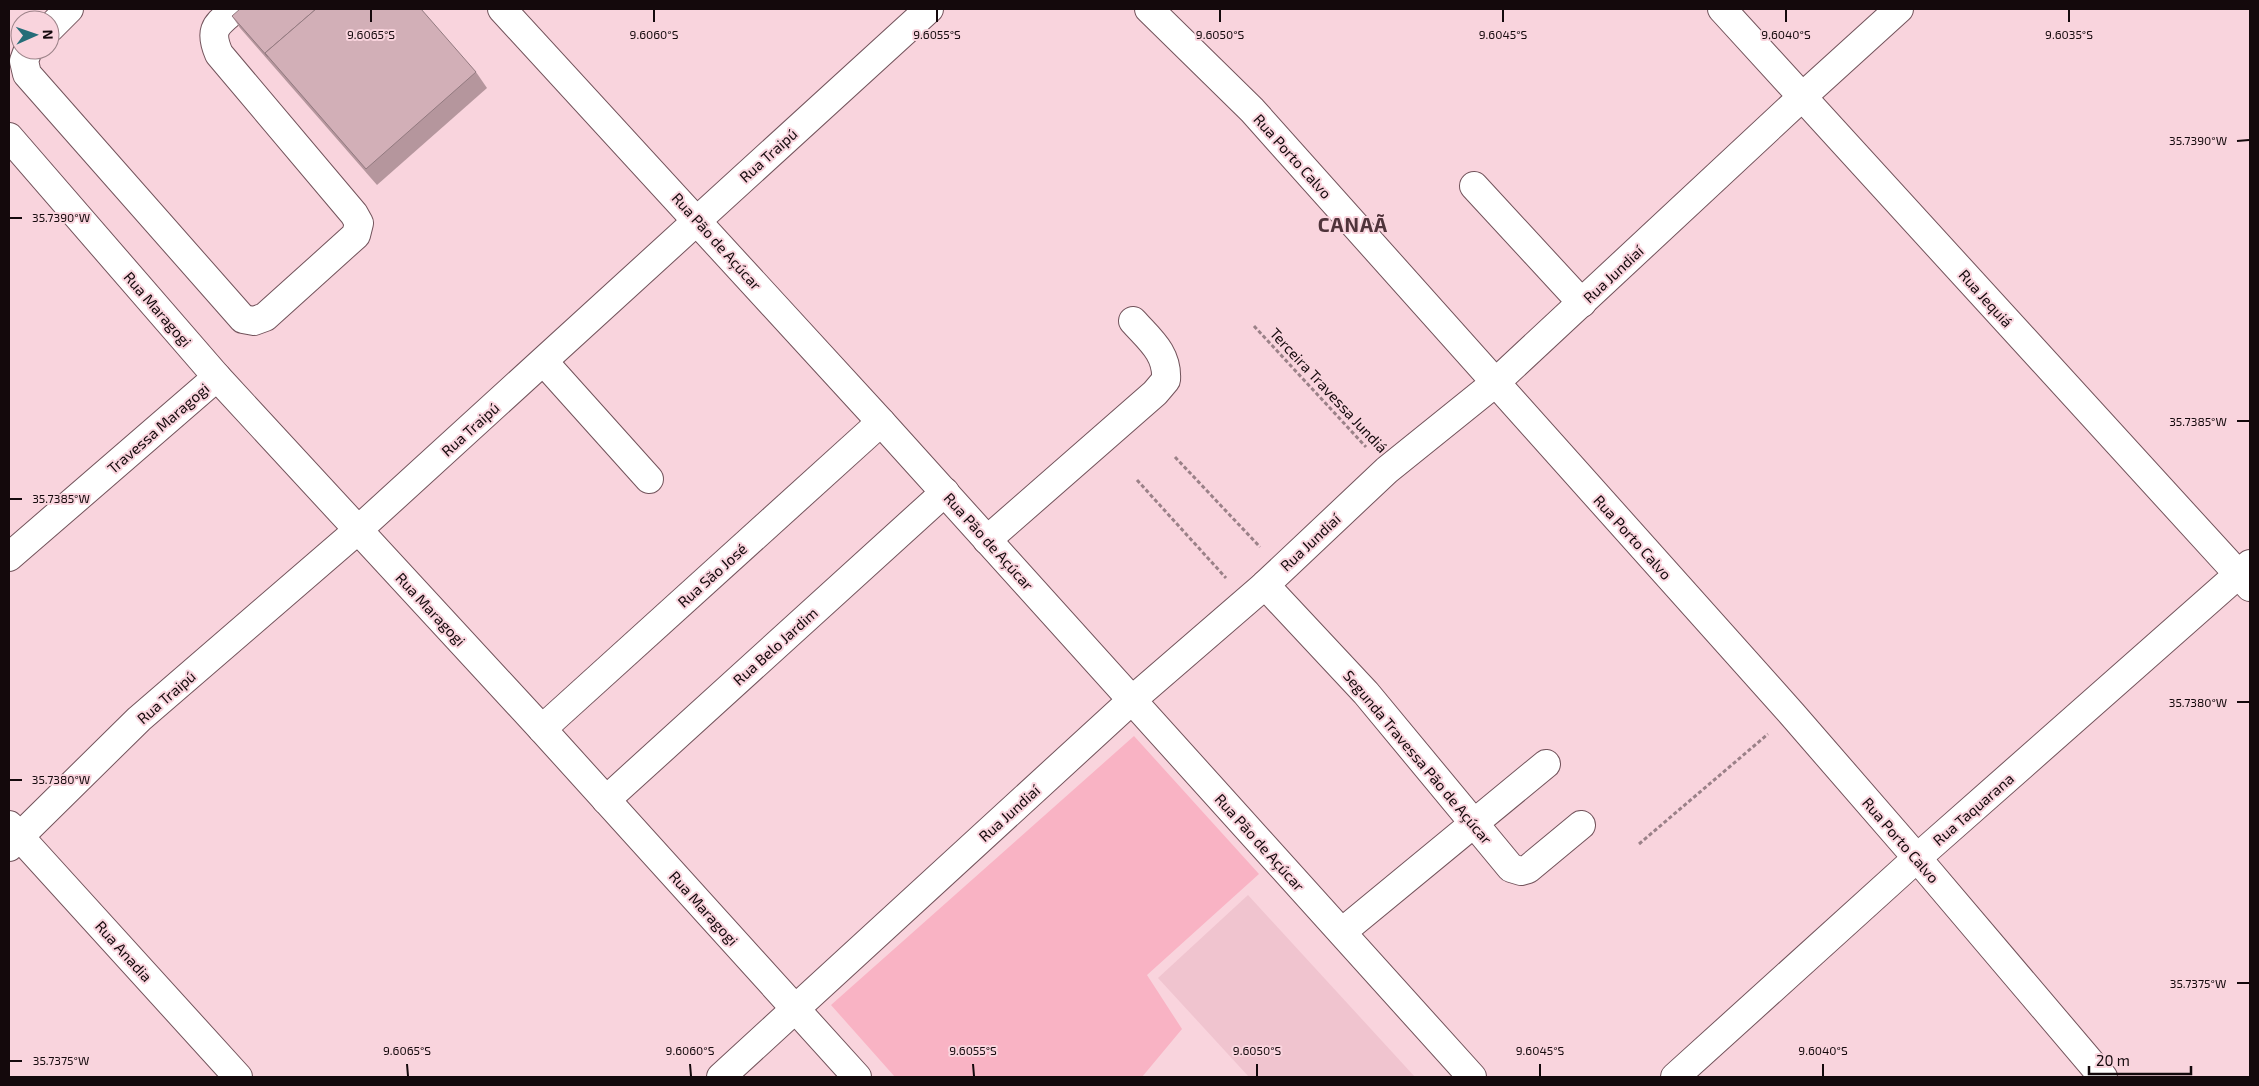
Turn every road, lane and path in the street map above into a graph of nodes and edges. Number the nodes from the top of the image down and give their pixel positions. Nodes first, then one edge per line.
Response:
1 (69, 9) edge
2 (235, 9) edge
3 (502, 9) edge
4 (929, 9) edge
5 (1149, 9) edge
6 (1722, 9) edge
7 (1899, 9) edge
8 (60, 18) edge
9 (24, 60) edge
10 (1802, 97) junction
11 (9, 137) edge
12 (1474, 186) dead end
13 (698, 220) junction
14 (1582, 303) junction
15 (1133, 321) dead end
16 (1254, 326) dead end
17 (544, 362) junction
18 (217, 377) junction
19 (1495, 383) junction
20 (881, 422) junction
21 (1175, 457) dead end
22 (1387, 470) junction
23 (649, 479) dead end
24 (1137, 480) dead end
25 (945, 492) junction
26 (358, 530) junction
27 (987, 540) junction
28 (9, 558) edge
29 (2246, 575) edge
30 (1264, 585) junction
31 (1132, 700) junction
32 (1792, 714) junction
33 (542, 729) junction
34 (1546, 764) dead end
35 (606, 800) junction
36 (1475, 824) junction
37 (1580, 825) dead end
38 (13, 836) edge
39 (1639, 844) dead end
40 (1917, 858) junction
41 (1342, 932) junction
42 (796, 1009) junction
43 (238, 1077) edge
44 (721, 1077) edge
45 (857, 1077) edge
46 (1472, 1077) edge
47 (1675, 1077) edge
48 (2103, 1077) edge

1 - 8 street
2 - 9 street
3 - 13 street, Rua Pão de Açúcar
4 - 13 street, Rua Traipú
5 - 19 street, Rua Porto Calvo
6 - 10 street, Rua Jequiá
7 - 10 street, Rua Jundiaí
10 - 14 street, Rua Jundiaí
10 - 29 street, Rua Jequiá
11 - 18 street, Rua Maragogi
12 - 14 street
13 - 17 street, Rua Traipú
13 - 20 street, Rua Pão de Açúcar
14 - 19 street, Rua Jundiaí
15 - 27 street
16 - 22 path, Terceira Travessa Jundiá
17 - 23 street
17 - 26 street, Rua Traipú
18 - 26 street, Rua Maragogi
18 - 28 street, Travessa Maragogi
19 - 22 street, Rua Jundiaí
19 - 32 street, Rua Porto Calvo
20 - 25 street, Rua Pão de Açúcar
20 - 33 street, Rua São José
21 - 30 path
22 - 30 street, Rua Jundiaí
24 - 30 path
25 - 27 street, Rua Pão de Açúcar
25 - 35 street, Rua Belo Jardim
26 - 33 street, Rua Maragogi
26 - 38 street, Rua Traipú
27 - 31 street, Rua Pão de Açúcar
29 - 40 street, Rua Taquarana
30 - 31 street, Rua Jundiaí
30 - 36 street, Segunda Travessa Pão de Açúcar
31 - 41 street, Rua Pão de Açúcar
31 - 42 street, Rua Jundiaí
32 - 39 path
32 - 40 street, Rua Porto Calvo
33 - 35 street, Rua Maragogi
34 - 36 street
35 - 42 street, Rua Maragogi
36 - 37 street, Segunda Travessa Pão de Açúcar
36 - 41 street
38 - 43 street, Rua Anadia
40 - 47 street, Rua Taquarana
40 - 48 street, Rua Porto Calvo
41 - 46 street, Rua Pão de Açúcar
42 - 44 street, Rua Jundiaí
42 - 45 street, Rua Maragogi

